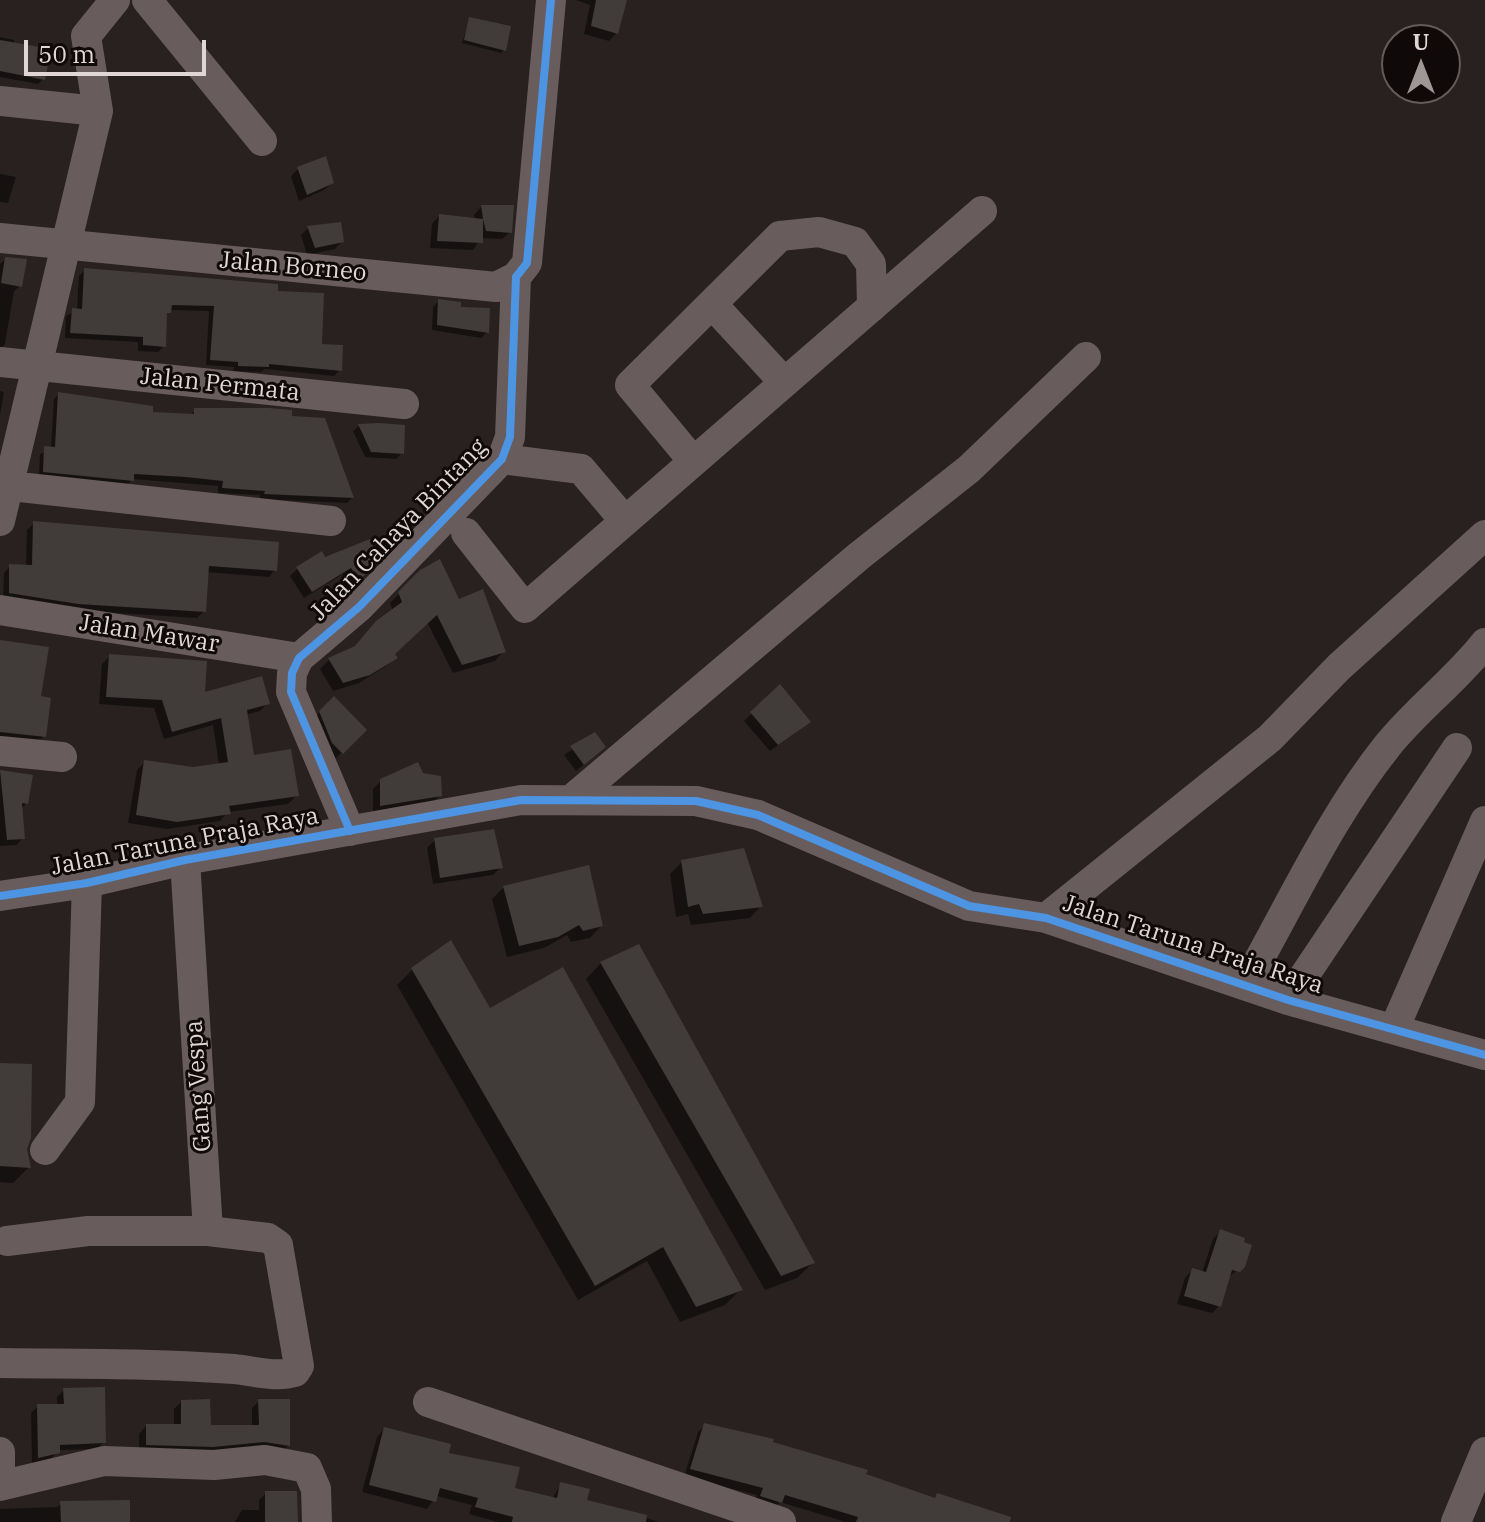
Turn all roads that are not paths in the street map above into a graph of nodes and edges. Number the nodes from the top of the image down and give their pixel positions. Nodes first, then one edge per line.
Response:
1 (115, 0) edge
2 (147, 0) edge
3 (547, 1) edge
4 (0, 101) edge
5 (98, 111) junction
6 (262, 141) dead end
7 (982, 211) dead end
8 (0, 238) edge
9 (67, 247) junction
10 (516, 277) junction
11 (712, 304) junction
12 (872, 307) junction
13 (1086, 357) dead end
14 (0, 362) edge
15 (37, 365) junction
16 (784, 382) junction
17 (404, 404) dead end
18 (502, 459) junction
19 (693, 461) junction
20 (3, 485) edge
21 (0, 521) edge
22 (331, 521) dead end
23 (625, 521) junction
24 (466, 533) dead end
25 (1485, 535) edge
26 (0, 610) edge
27 (1485, 643) edge
28 (299, 658) junction
29 (1457, 748) dead end
30 (0, 751) edge
31 (62, 757) dead end
32 (572, 799) junction
33 (1485, 821) edge
34 (350, 831) junction
35 (185, 860) junction
36 (87, 883) junction
37 (0, 896) edge
38 (1046, 918) junction
39 (1246, 983) junction
40 (1288, 1000) junction
41 (1394, 1029) junction
42 (1485, 1055) edge
43 (45, 1150) dead end
44 (208, 1231) junction
45 (7, 1241) dead end
46 (0, 1363) edge
47 (428, 1402) dead end
48 (0, 1452) edge
49 (1485, 1452) edge
50 (0, 1486) edge
51 (1469, 1508) edge
52 (317, 1522) edge
53 (781, 1522) edge

1 - 5 street
2 - 6 street
3 - 10 street, Jalan Cahaya Bintang
4 - 5 street
5 - 9 street
7 - 12 street
8 - 9 street, Jalan Borneo
9 - 10 street, Jalan Borneo
9 - 15 street
10 - 18 street, Jalan Cahaya Bintang
11 - 12 street
11 - 16 street
11 - 19 street
12 - 16 street
13 - 32 street
14 - 15 street, Jalan Permata
15 - 17 street, Jalan Permata
15 - 20 street
16 - 19 street
18 - 23 street
18 - 28 street, Jalan Cahaya Bintang
19 - 23 street
20 - 21 street
20 - 22 street
23 - 24 street
25 - 38 street
26 - 28 street, Jalan Mawar
27 - 39 street
28 - 34 street
29 - 40 street
30 - 31 street
32 - 34 street, Jalan Taruna Praja Raya
32 - 38 street, Jalan Taruna Praja Raya
33 - 41 street
34 - 35 street, Jalan Taruna Praja Raya
35 - 36 street, Jalan Taruna Praja Raya
35 - 44 street, Gang Vespa
36 - 37 street, Jalan Taruna Praja Raya
36 - 43 street
38 - 39 street, Jalan Taruna Praja Raya
39 - 40 street, Jalan Taruna Praja Raya
40 - 41 street, Jalan Taruna Praja Raya
41 - 42 street, Jalan Taruna Praja Raya
44 - 45 street
44 - 46 street
47 - 53 street
48 - 50 street
49 - 51 street
50 - 52 street

